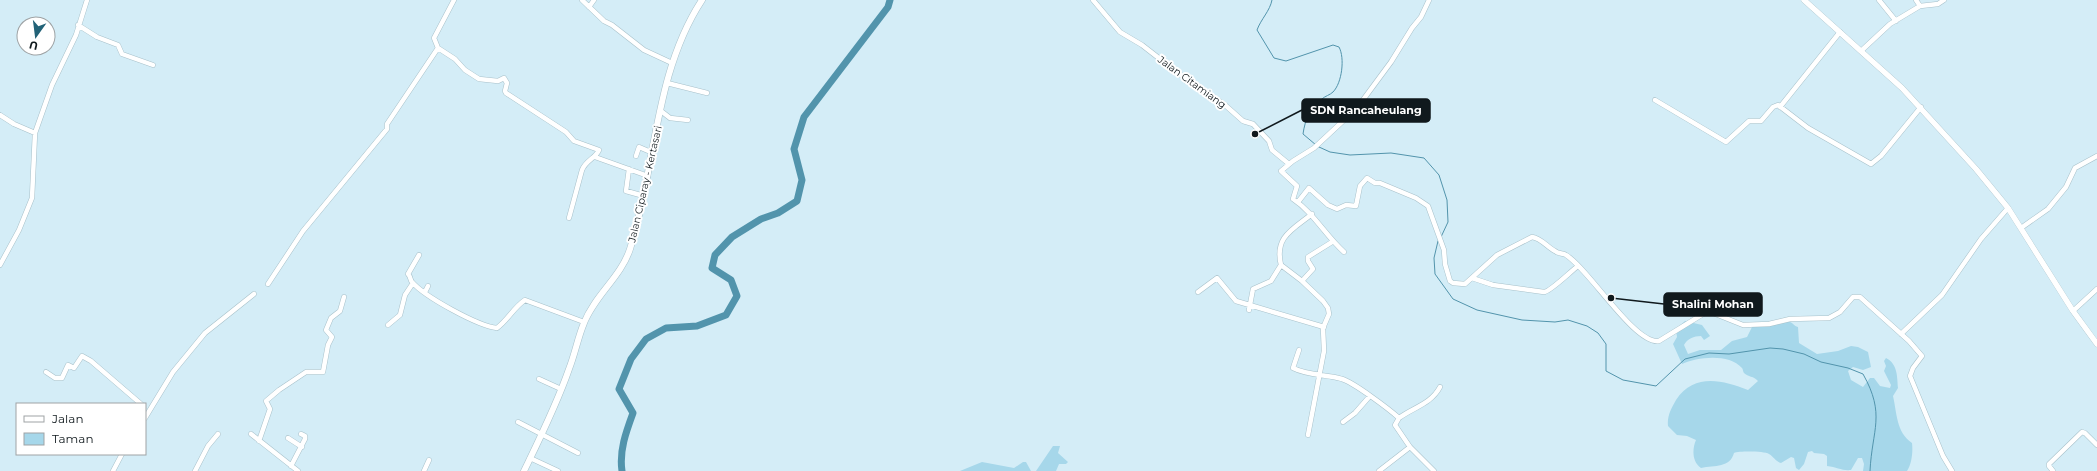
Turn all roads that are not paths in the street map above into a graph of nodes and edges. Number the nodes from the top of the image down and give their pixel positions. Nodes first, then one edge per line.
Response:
1 (87, 0) edge
2 (454, 0) edge
3 (582, 0) edge
4 (594, 0) edge
5 (702, 0) edge
6 (1093, 0) edge
7 (1429, 0) edge
8 (1804, 0) edge
9 (1879, 0) edge
10 (1916, 0) edge
11 (1944, 0) edge
12 (1920, 6) junction
13 (589, 7) junction
14 (1896, 21) junction
15 (78, 25) junction
16 (1840, 32) junction
17 (438, 48) junction
18 (1861, 51) junction
19 (672, 63) junction
20 (153, 65) dead end
21 (667, 83) junction
22 (707, 94) dead end
23 (1655, 100) dead end
24 (1780, 107) junction
25 (1922, 107) junction
26 (661, 111) junction
27 (0, 115) edge
28 (688, 120) dead end
29 (35, 133) junction
30 (653, 153) junction
31 (636, 156) dead end
32 (2097, 156) edge
33 (596, 157) junction
34 (1289, 164) junction
35 (629, 170) junction
36 (648, 176) junction
37 (644, 196) junction
38 (1298, 202) junction
39 (2008, 208) junction
40 (1312, 214) junction
41 (569, 218) dead end
42 (2021, 228) junction
43 (1332, 242) junction
44 (1344, 252) dead end
45 (419, 255) dead end
46 (0, 265) edge
47 (1281, 265) junction
48 (1578, 266) junction
49 (1472, 278) junction
50 (1302, 280) junction
51 (412, 283) junction
52 (268, 284) dead end
53 (428, 286) dead end
54 (2097, 289) edge
55 (425, 292) junction
56 (1198, 292) dead end
57 (254, 294) dead end
58 (344, 297) dead end
59 (1250, 308) junction
60 (2074, 311) junction
61 (584, 322) junction
62 (388, 325) dead end
63 (1324, 327) junction
64 (1901, 334) junction
65 (2097, 344) edge
66 (1299, 350) dead end
67 (46, 372) dead end
68 (1319, 375) junction
69 (539, 379) dead end
70 (1440, 387) dead end
71 (561, 389) junction
72 (1370, 397) junction
73 (141, 403) edge
74 (146, 408) edge
75 (150, 411) junction
76 (146, 417) edge
77 (1399, 418) junction
78 (518, 422) dead end
79 (1343, 422) dead end
80 (218, 434) dead end
81 (251, 434) dead end
82 (301, 434) dead end
83 (542, 434) junction
84 (1308, 435) dead end
85 (288, 438) dead end
86 (259, 441) junction
87 (2097, 445) edge
88 (302, 447) junction
89 (1410, 447) junction
90 (578, 453) dead end
91 (121, 455) edge
92 (530, 458) junction
93 (429, 460) dead end
94 (291, 466) junction
95 (526, 470) edge
96 (1381, 470) edge
97 (113, 471) edge
98 (195, 471) edge
99 (298, 471) edge
100 (424, 471) edge
101 (558, 471) edge
102 (1434, 471) edge
103 (1952, 471) edge
104 (2053, 471) edge

1 - 15 street
2 - 17 street
3 - 13 street
4 - 13 street
5 - 19 main road, Jalan Ciparay - Kertasari
6 - 34 street, Jalan Citamiang
7 - 34 street
8 - 16 street
9 - 14 street
10 - 12 street
11 - 12 street
12 - 14 street
13 - 19 street
14 - 18 street
15 - 20 street
15 - 29 street
16 - 18 street
16 - 24 street
17 - 33 street
17 - 52 street
18 - 25 street
19 - 21 main road, Jalan Ciparay - Kertasari
21 - 22 street
21 - 26 main road, Jalan Ciparay - Kertasari
23 - 24 street
24 - 25 street
25 - 39 street
26 - 28 street
26 - 30 main road, Jalan Ciparay - Kertasari
27 - 29 street
29 - 46 street
30 - 31 street
30 - 36 main road, Jalan Ciparay - Kertasari
32 - 42 street
33 - 35 street
33 - 41 street
34 - 38 street
35 - 36 street
35 - 37 street
36 - 37 main road, Jalan Ciparay - Kertasari
37 - 61 main road, Jalan Ciparay - Kertasari
38 - 40 street
38 - 49 street
39 - 42 street
39 - 64 street
40 - 43 street
40 - 47 street
42 - 60 street
43 - 44 street
43 - 50 street
45 - 51 street
47 - 50 street
47 - 59 street
48 - 49 street
48 - 49 street
48 - 64 street
50 - 63 street
51 - 55 street
51 - 62 street
53 - 55 street
54 - 60 street
55 - 61 street
56 - 59 street
57 - 75 street
58 - 86 street
59 - 63 street
60 - 65 street
61 - 71 main road, Jalan Ciparay - Kertasari
63 - 68 street
64 - 103 street
66 - 68 street
67 - 73 street
68 - 72 street
68 - 84 street
69 - 71 street
70 - 77 street
71 - 83 main road, Jalan Ciparay - Kertasari
72 - 77 street
72 - 79 street
74 - 75 street
75 - 76 street
77 - 89 street
78 - 83 street
80 - 98 street
81 - 86 street
82 - 88 street
83 - 90 street
83 - 92 main road, Jalan Ciparay - Kertasari
85 - 88 street
86 - 94 street
87 - 104 street
88 - 94 street
89 - 96 street
89 - 102 street
91 - 97 street
92 - 95 main road, Jalan Ciparay - Kertasari
92 - 101 street
93 - 100 street
94 - 99 street

